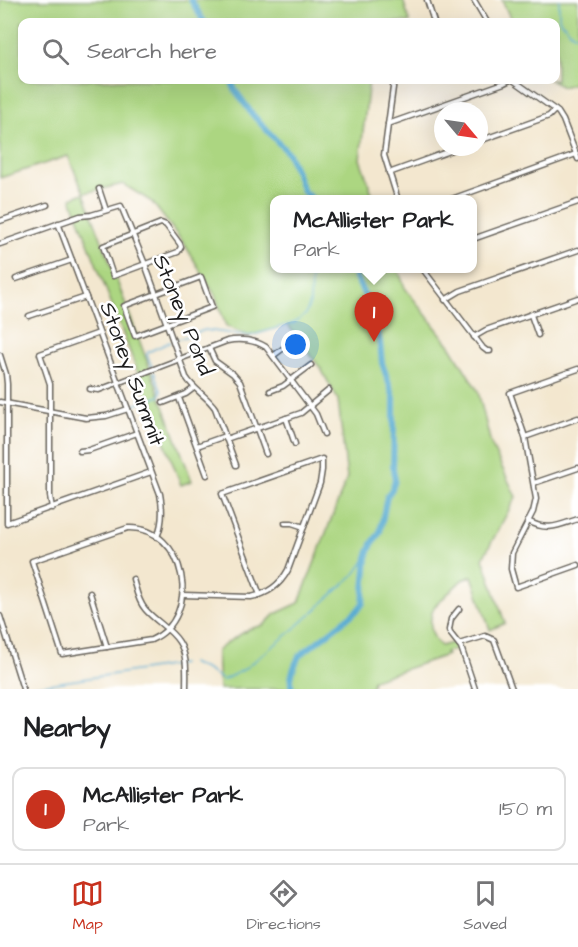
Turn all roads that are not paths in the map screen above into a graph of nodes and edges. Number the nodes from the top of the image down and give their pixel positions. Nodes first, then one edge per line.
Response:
1 (427, 0) edge
2 (474, 0) edge
3 (433, 18) edge
4 (485, 18) edge
5 (393, 84) edge
6 (501, 84) edge
7 (517, 84) edge
8 (555, 110) junction
9 (388, 124) junction
10 (488, 138) edge
11 (436, 156) edge
12 (577, 157) edge
13 (389, 173) junction
14 (99, 189) dead end
15 (396, 195) edge
16 (464, 195) edge
17 (578, 202) edge
18 (47, 205) dead end
19 (106, 210) junction
20 (0, 221) edge
21 (58, 223) junction
22 (133, 234) junction
23 (477, 238) edge
24 (0, 244) edge
25 (578, 250) edge
26 (72, 260) junction
27 (144, 264) junction
28 (426, 273) edge
29 (16, 279) dead end
30 (155, 294) junction
31 (86, 297) junction
32 (578, 298) edge
33 (445, 300) junction
34 (531, 315) junction
35 (28, 316) dead end
36 (166, 324) junction
37 (99, 333) junction
38 (538, 335) dead end
39 (474, 338) junction
40 (293, 341) dead end
41 (209, 348) junction
42 (490, 351) dead end
43 (0, 355) edge
44 (273, 356) junction
45 (180, 359) junction
46 (311, 365) dead end
47 (578, 369) edge
48 (291, 381) junction
49 (118, 383) junction
50 (194, 388) junction
51 (90, 389) dead end
52 (329, 390) dead end
53 (270, 391) dead end
54 (179, 398) junction
55 (0, 402) edge
56 (162, 403) dead end
57 (8, 404) junction
58 (309, 406) junction
59 (128, 409) junction
60 (50, 411) junction
61 (286, 418) junction
62 (578, 418) edge
63 (257, 428) junction
64 (137, 433) junction
65 (324, 434) dead end
66 (525, 437) junction
67 (226, 438) junction
68 (295, 444) dead end
69 (196, 446) junction
70 (80, 451) dead end
71 (266, 454) dead end
72 (236, 465) dead end
73 (578, 468) edge
74 (151, 472) junction
75 (207, 475) dead end
76 (534, 483) junction
77 (52, 508) junction
78 (578, 519) edge
79 (528, 521) junction
80 (285, 523) dead end
81 (304, 527) junction
82 (157, 537) junction
83 (578, 565) edge
84 (133, 579) dead end
85 (90, 593) dead end
86 (183, 595) junction
87 (260, 595) junction
88 (459, 609) dead end
89 (0, 618) edge
90 (167, 629) junction
91 (459, 644) junction
92 (106, 647) junction
93 (23, 689) edge
94 (186, 689) edge
95 (475, 689) edge
96 (512, 689) edge

1 - 3 street
2 - 4 street
5 - 9 street
6 - 9 street
7 - 8 street
8 - 10 street
8 - 12 street
9 - 13 street
11 - 13 street
12 - 16 street
13 - 15 street
14 - 19 street
17 - 23 street
18 - 20 street
19 - 21 street
19 - 22 street, Stoney Pond
21 - 24 street
21 - 26 street, Stoney Summit
22 - 27 street, Stoney Pond
22 - 27 street
22 - 27 street
25 - 33 street
26 - 29 street
26 - 31 street, Stoney Summit
27 - 30 street, Stoney Pond
28 - 33 street
30 - 36 street, Stoney Pond
30 - 36 street
30 - 36 street
31 - 35 street
31 - 37 street, Stoney Summit
32 - 34 street
33 - 39 street
34 - 38 street
34 - 39 street
36 - 45 street, Stoney Pond
37 - 49 street, Stoney Summit
37 - 60 street
39 - 42 street
40 - 44 street
41 - 44 street
41 - 45 street
41 - 63 street
43 - 57 street
44 - 48 street
45 - 49 street
45 - 50 street, Stoney Pond
46 - 48 street
47 - 66 street
48 - 53 street
48 - 58 street
49 - 51 street
49 - 59 street, Stoney Summit
50 - 54 street
50 - 67 street, Stoney Pond
52 - 58 street
54 - 56 street
54 - 69 street
55 - 57 street
57 - 60 street
57 - 77 street
58 - 61 street
58 - 65 street
59 - 60 street
59 - 64 street, Stoney Summit
60 - 77 street
61 - 63 street
61 - 68 street
62 - 66 street
63 - 67 street
63 - 71 street
64 - 70 street
64 - 74 street, Stoney Summit
66 - 76 street
67 - 69 street
67 - 72 street, Stoney Pond
69 - 75 street
73 - 76 street
74 - 77 street
74 - 82 street, Stoney Summit
76 - 79 street
78 - 79 street
79 - 83 street
80 - 81 street
81 - 87 street
81 - 87 street
82 - 86 street
82 - 92 street
84 - 90 street
85 - 92 street
86 - 87 street
86 - 90 street
88 - 91 street
89 - 93 street
90 - 92 street
90 - 94 street
91 - 95 street
91 - 96 street

